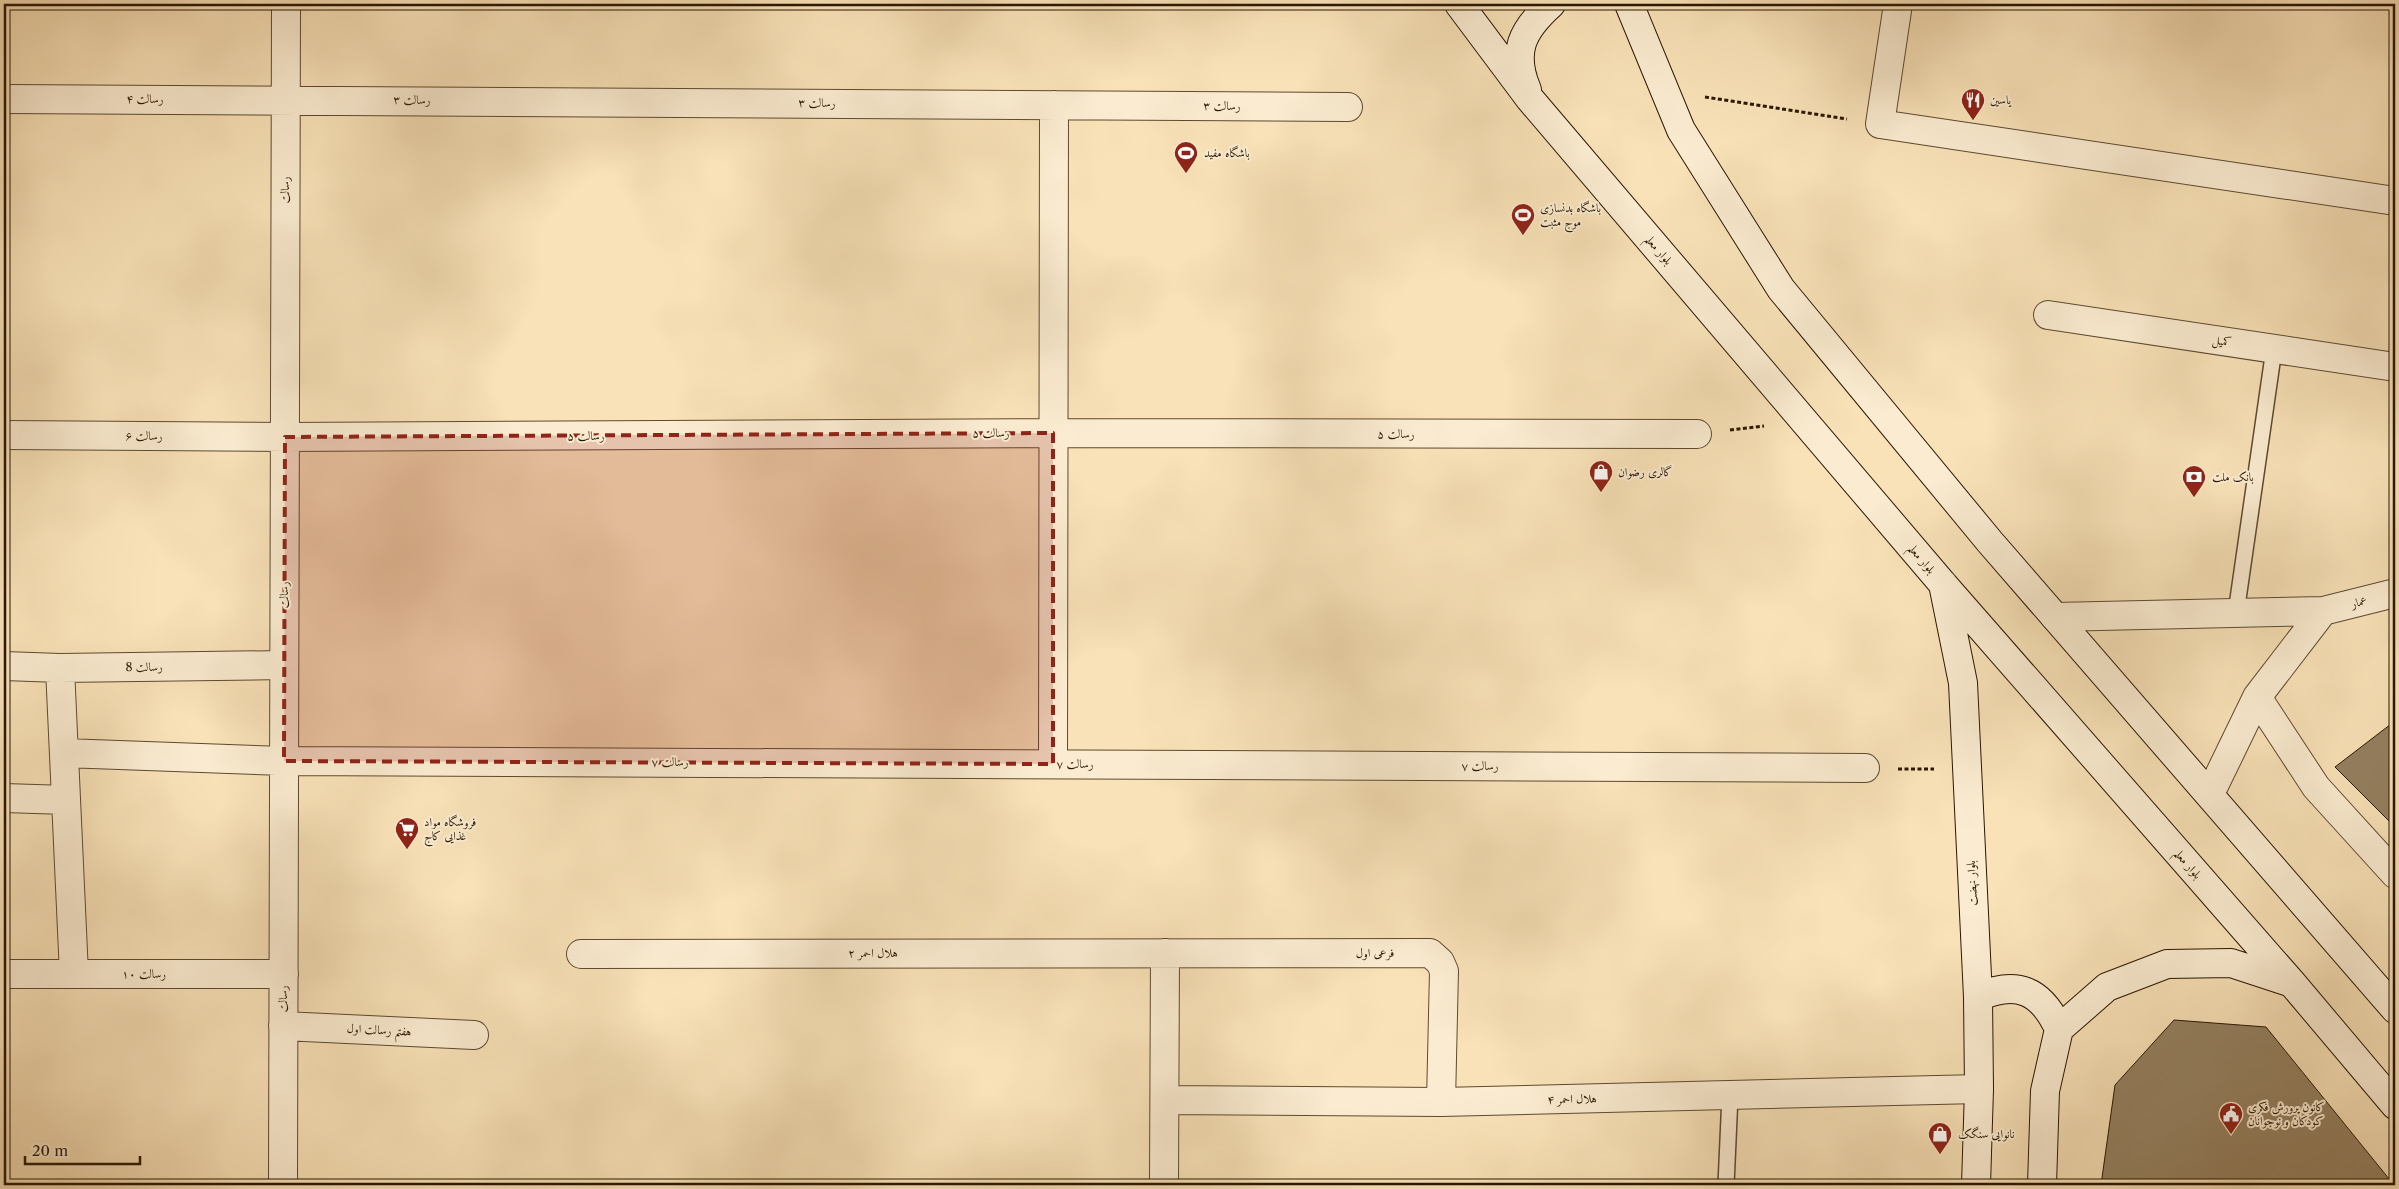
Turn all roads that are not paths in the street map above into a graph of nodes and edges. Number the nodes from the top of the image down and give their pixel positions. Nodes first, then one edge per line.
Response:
1 (286, 4) edge
2 (1459, 4) edge
3 (1551, 4) edge
4 (1898, 4) edge
5 (1629, 6) edge
6 (4, 99) edge
7 (285, 99) junction
8 (1530, 99) junction
9 (1054, 105) junction
10 (1348, 107) dead end
11 (2395, 201) edge
12 (2048, 315) dead end
13 (2274, 349) junction
14 (2395, 367) edge
15 (1053, 433) junction
16 (1697, 434) road end
17 (4, 435) edge
18 (285, 437) junction
19 (1942, 583) junction
20 (2395, 593) edge
21 (2323, 612) junction
22 (2236, 613) junction
23 (2055, 616) junction
24 (284, 664) junction
25 (4, 666) edge
26 (60, 668) junction
27 (2257, 697) junction
28 (64, 753) junction
29 (284, 761) junction
30 (1053, 764) junction
31 (1865, 768) road end
32 (2210, 794) junction
33 (4, 798) edge
34 (66, 800) junction
35 (2395, 874) edge
36 (1165, 953) junction
37 (581, 954) dead end
38 (4, 974) edge
39 (74, 974) junction
40 (284, 974) junction
41 (2292, 984) junction
42 (1978, 997) junction
43 (2395, 1008) edge
44 (283, 1026) junction
45 (2059, 1029) junction
46 (474, 1034) dead end
47 (1979, 1089) junction
48 (1730, 1095) junction
49 (1166, 1100) junction
50 (1441, 1102) junction
51 (2395, 1105) edge
52 (283, 1185) edge
53 (1164, 1185) edge
54 (1726, 1185) edge
55 (1976, 1185) edge
56 (2042, 1185) edge

1 - 7 street, رسالت
2 - 8 street, بلوار معلم
3 - 8 street
4 - 11 street
5 - 23 street
6 - 7 street, رسالت ۴
7 - 9 street, رسالت ۳
7 - 18 street, رسالت
8 - 19 street, بلوار معلم
9 - 10 street, رسالت ۳
9 - 15 street
12 - 13 street, کمیل
13 - 14 street, کمیل
13 - 22 lane
15 - 16 street, رسالت ۵
15 - 18 street, رسالت ۵
15 - 30 street
17 - 18 street, رسالت ۶
18 - 24 street, رسالت
19 - 41 street, بلوار معلم
19 - 42 street, بلوار نهضت
20 - 21 street, عمار
21 - 22 street, عمار
21 - 27 street
22 - 23 street, عمار
23 - 32 street
24 - 26 street, رسالت 8
24 - 29 street, رسالت
25 - 26 street, رسالت 8
26 - 28 street
27 - 32 street
27 - 35 street
28 - 29 street, رسالت ۷
28 - 34 street
29 - 30 street, رسالت ۷
29 - 40 street, رسالت
30 - 31 street, رسالت ۷
32 - 43 street
33 - 34 street
34 - 39 street
36 - 37 street, هلال احمر ۲
36 - 49 street
36 - 50 street, فرعی اول
38 - 39 street, رسالت ۱۰
39 - 40 street, رسالت ۱۰
40 - 44 street, رسالت
41 - 45 street
41 - 51 street, بلوار معلم
42 - 45 street
42 - 47 street, بلوار نهضت
44 - 46 street, هفتم رسالت اول
44 - 52 street, رسالت
45 - 56 street
47 - 48 street, هلال احمر ۴
47 - 55 street, بلوار نهضت
48 - 50 street, هلال احمر ۴
48 - 54 lane
49 - 50 street, هلال احمر ۴
49 - 53 street

